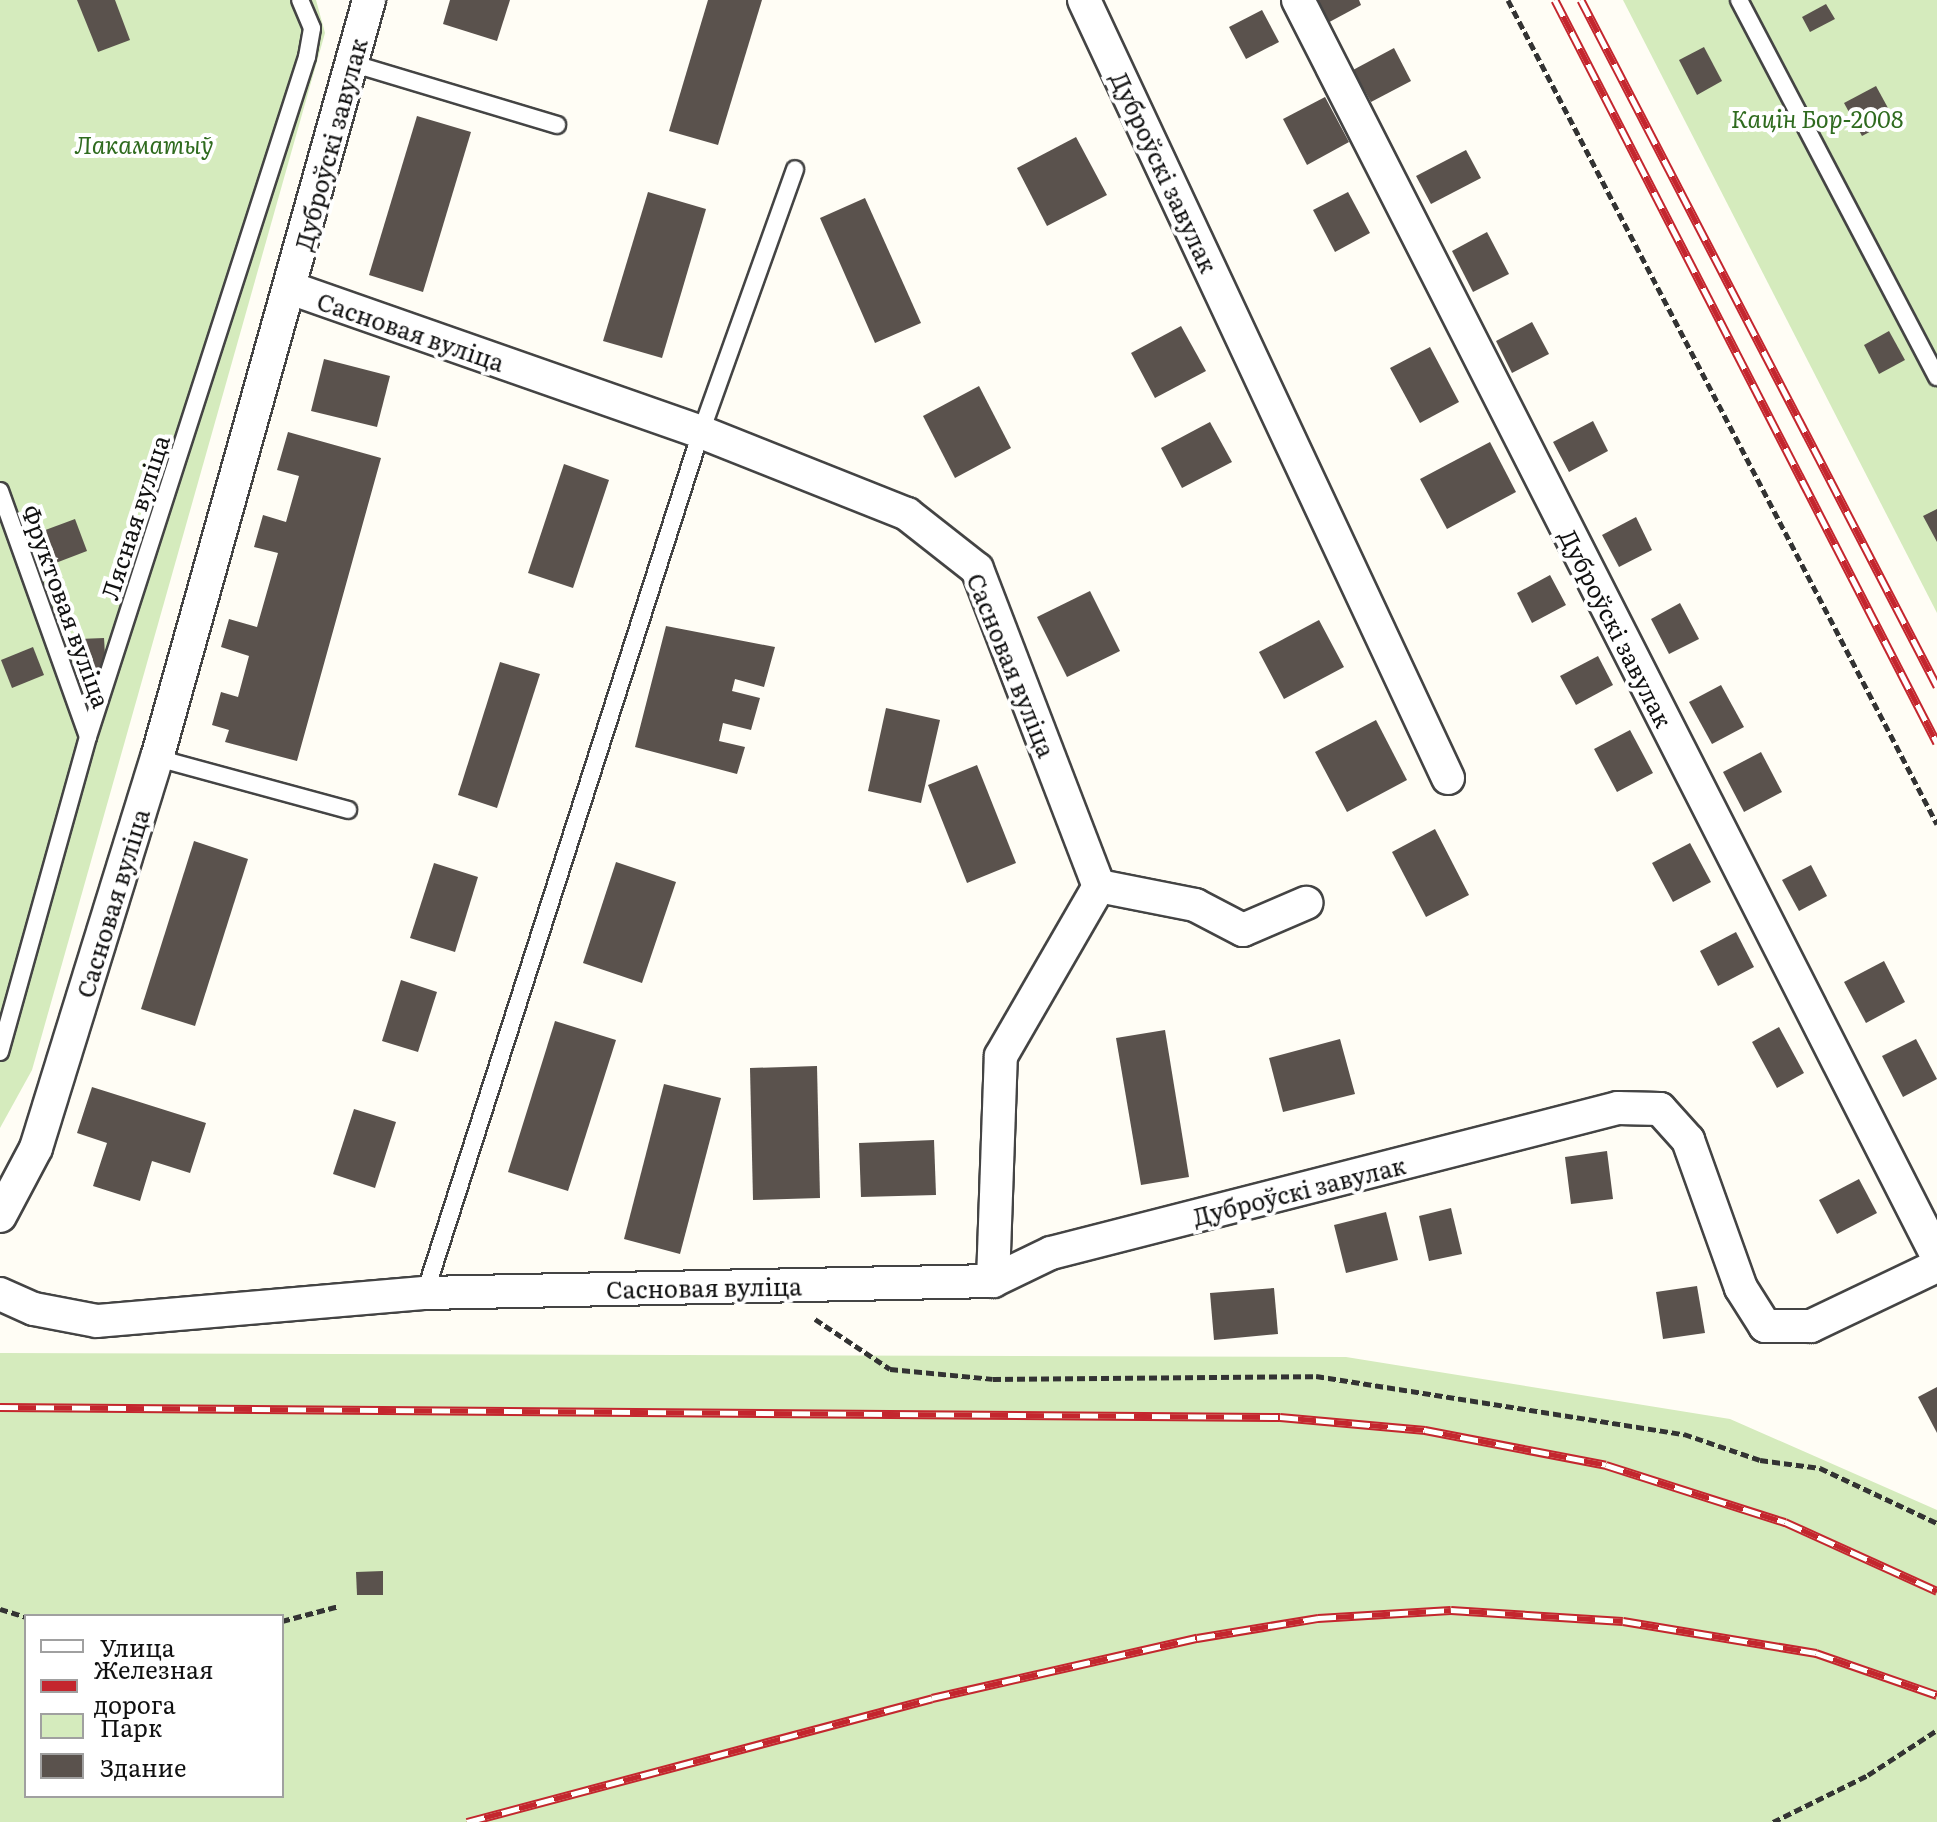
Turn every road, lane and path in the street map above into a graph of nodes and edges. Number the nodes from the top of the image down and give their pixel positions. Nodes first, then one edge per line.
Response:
1 (300, 0) edge
2 (369, 0) edge
3 (1084, 0) edge
4 (1298, 0) edge
5 (1508, 0) edge
6 (1739, 0) edge
7 (354, 64) junction
8 (557, 125) dead end
9 (795, 169) dead end
10 (290, 288) junction
11 (1937, 377) edge
12 (701, 432) junction
13 (0, 491) edge
14 (88, 737) junction
15 (157, 758) junction
16 (1448, 778) dead end
17 (348, 810) dead end
18 (1937, 824) edge
19 (1099, 886) junction
20 (1306, 903) dead end
21 (0, 1052) edge
22 (0, 1216) edge
23 (1937, 1256) edge
24 (1937, 1266) edge
25 (993, 1281) junction
26 (764, 1285) junction
27 (425, 1293) junction
28 (0, 1294) edge
29 (1937, 1523) edge
30 (339, 1606) dead end
31 (0, 1609) edge
32 (24, 1616) edge
33 (284, 1620) edge
34 (1937, 1730) edge
35 (1773, 1822) edge

1 - 14 lane, Лясная вуліца
2 - 7 street, Дуброўскі завулак
3 - 16 street, Дуброўскі завулак
4 - 23 street, Дуброўскі завулак
5 - 18 path
6 - 11 lane
7 - 8 lane
7 - 10 street, Дуброўскі завулак
9 - 12 lane
10 - 12 street, Сасновая вуліца
10 - 15 street, Сасновая вуліца
12 - 19 street, Сасновая вуліца
12 - 27 lane
13 - 14 lane, Фруктовая вуліца
14 - 21 lane, Лясная вуліца
15 - 17 lane
15 - 22 street, Сасновая вуліца
19 - 20 street
19 - 25 street
24 - 25 street, Дуброўскі завулак
25 - 26 street, Сасновая вуліца
26 - 27 street, Сасновая вуліца
26 - 29 path
27 - 28 street, Сасновая вуліца
30 - 33 path
31 - 32 path
34 - 35 path

